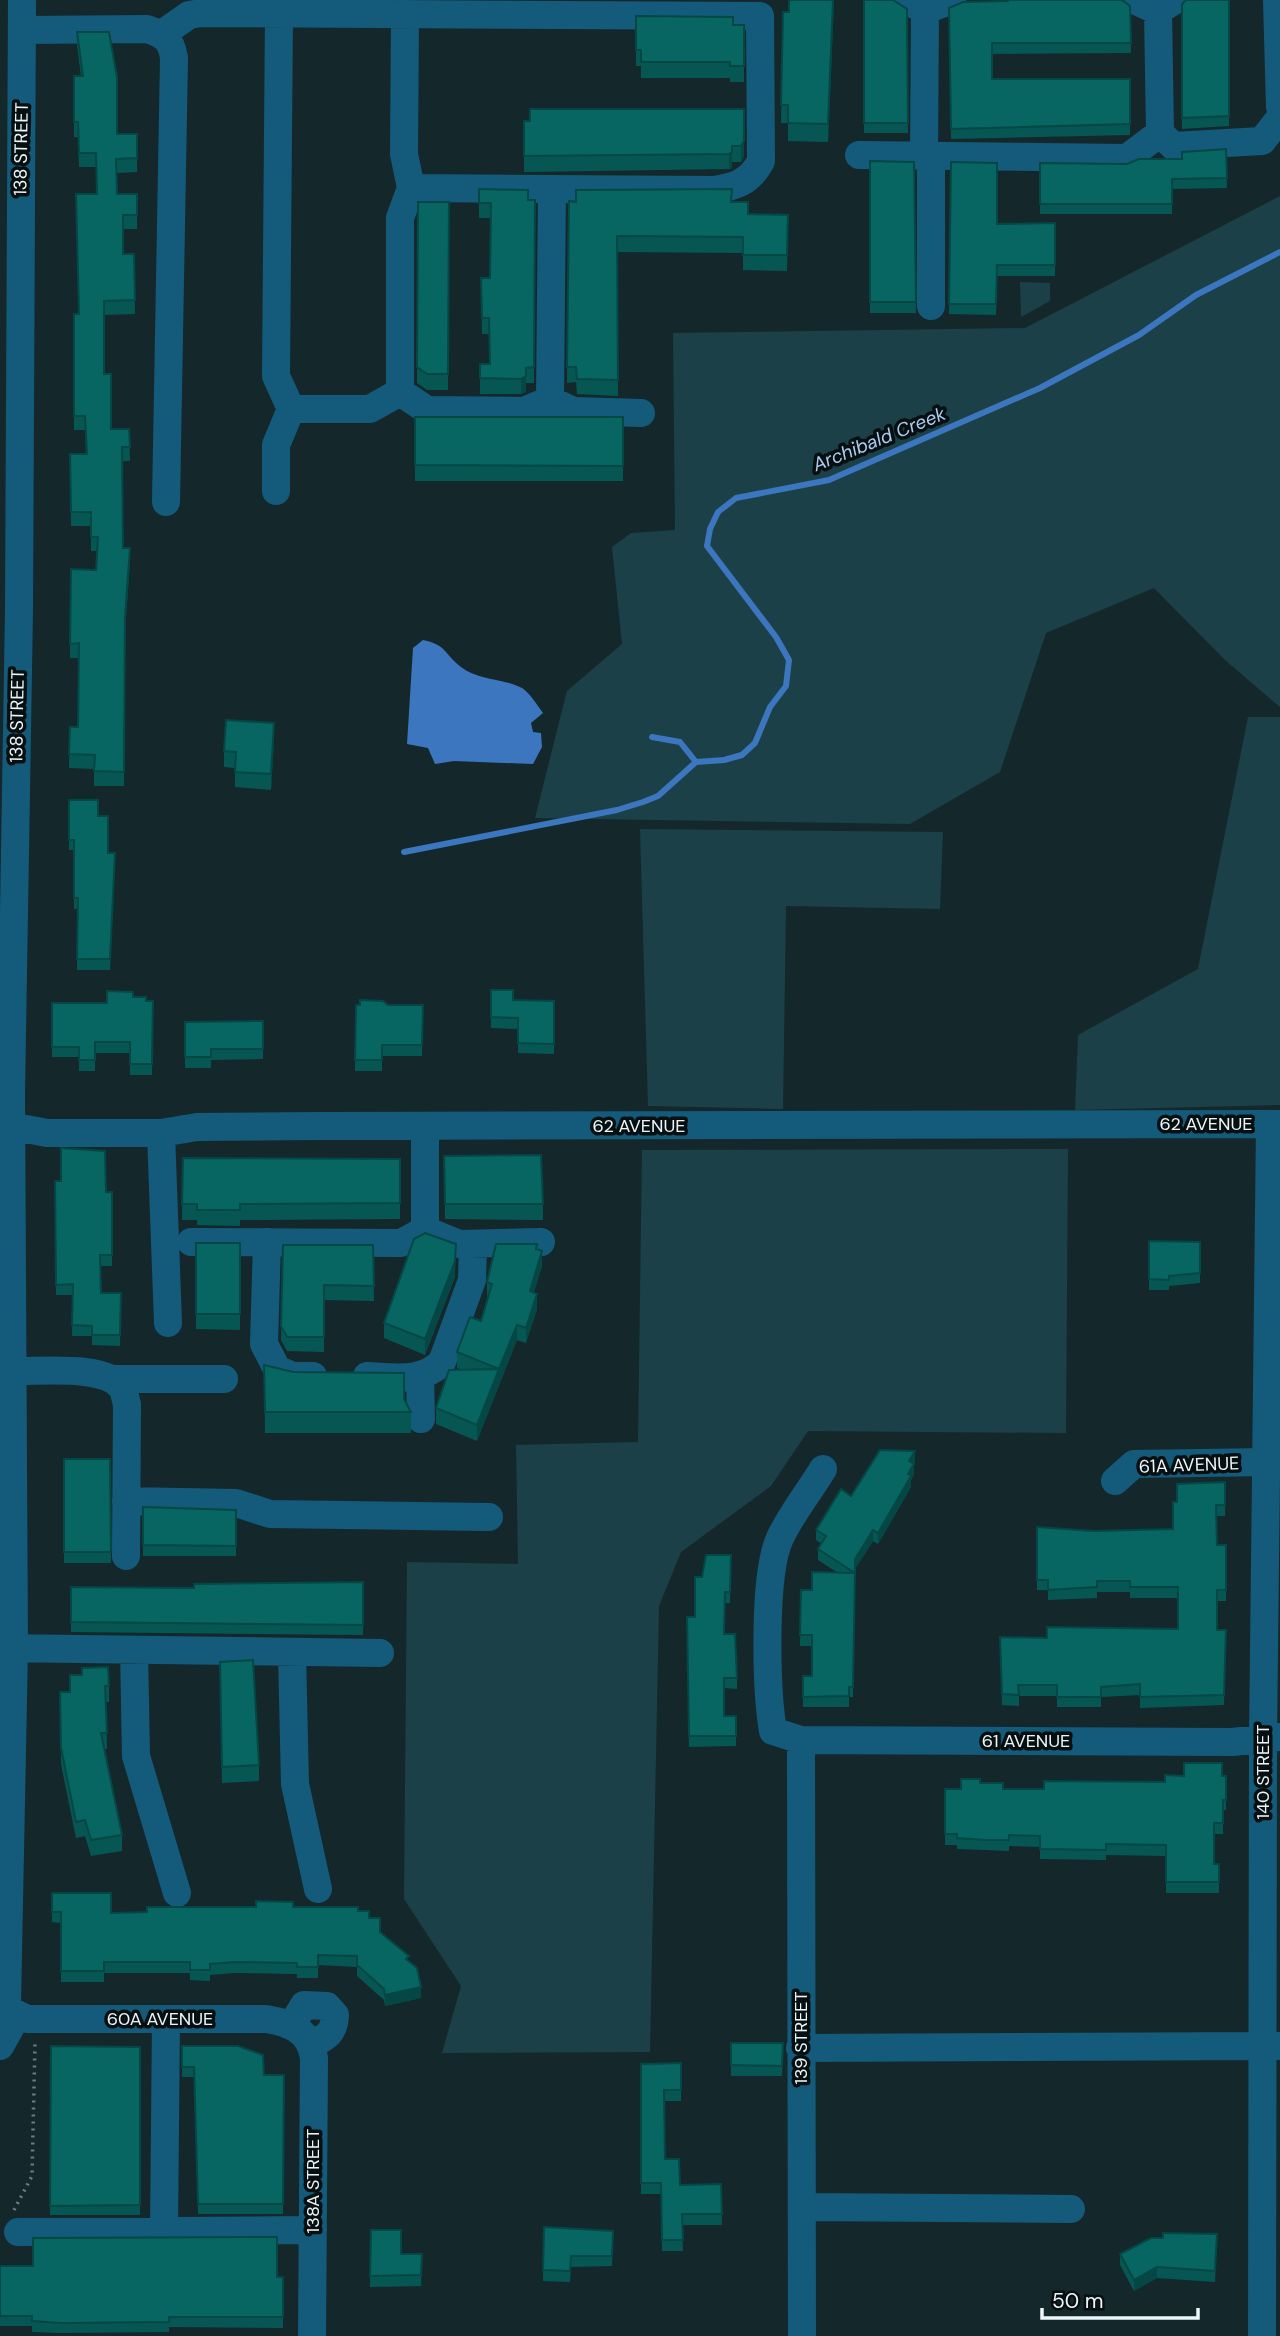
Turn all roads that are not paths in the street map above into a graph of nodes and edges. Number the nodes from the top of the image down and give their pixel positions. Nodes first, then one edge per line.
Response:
1 (22, 0) edge
2 (952, 0) edge
3 (1277, 0) edge
4 (1156, 4) edge
5 (915, 5) edge
6 (610, 8) edge
7 (279, 13) junction
8 (405, 14) junction
9 (22, 30) junction
10 (162, 34) junction
11 (11, 71) edge
12 (1280, 107) edge
13 (1280, 118) edge
14 (1160, 133) junction
15 (859, 155) dead end
16 (927, 156) junction
17 (411, 188) junction
18 (552, 189) junction
19 (931, 306) dead end
20 (9, 356) edge
21 (400, 392) junction
22 (550, 400) junction
23 (291, 409) junction
24 (640, 413) dead end
25 (276, 492) dead end
26 (166, 502) dead end
27 (10, 610) edge
28 (1275, 1124) edge
29 (6, 1125) edge
30 (425, 1126) junction
31 (161, 1133) junction
32 (425, 1230) junction
33 (191, 1242) dead end
34 (267, 1242) junction
35 (541, 1242) dead end
36 (473, 1244) junction
37 (168, 1323) dead end
38 (14, 1371) junction
39 (420, 1377) junction
40 (113, 1379) junction
41 (224, 1379) dead end
42 (421, 1419) dead end
43 (1268, 1462) junction
44 (823, 1469) dead end
45 (1115, 1481) dead end
46 (126, 1501) junction
47 (489, 1517) dead end
48 (126, 1556) dead end
49 (7, 1648) edge
50 (134, 1650) junction
51 (292, 1652) junction
52 (380, 1653) dead end
53 (1272, 1738) edge
54 (801, 1740) junction
55 (318, 1889) dead end
56 (177, 1893) dead end
57 (166, 2019) junction
58 (26, 2026) junction
59 (301, 2033) joint
60 (0, 2046) edge
61 (1272, 2046) edge
62 (800, 2048) junction
63 (803, 2207) junction
64 (1272, 2208) edge
65 (1071, 2209) dead end
66 (16, 2222) road end
67 (313, 2230) junction
68 (164, 2232) junction
69 (312, 2336) edge
70 (802, 2336) edge
71 (1262, 2336) edge

1 - 9 street, 138 STREET
2 - 5 street
3 - 12 street
4 - 14 street
5 - 16 street
6 - 8 street
6 - 18 street
7 - 8 street
7 - 10 street
7 - 23 street
8 - 17 street
9 - 10 street
9 - 11 street, 138 STREET
10 - 26 street
11 - 20 street, 138 STREET
13 - 14 street
14 - 16 street
15 - 16 street
16 - 19 street
17 - 18 street
17 - 21 street
18 - 22 street
20 - 27 street, 138 STREET
21 - 22 street
21 - 23 street
22 - 24 street
23 - 25 street
27 - 29 street, 138 STREET
28 - 30 street, 62 AVENUE
28 - 43 street, 140 STREET
29 - 31 street, 62 AVENUE
29 - 38 street, 138 STREET
30 - 31 street, 62 AVENUE
30 - 32 street
31 - 37 street
32 - 34 street
32 - 36 street
33 - 34 street
34 - 39 street
35 - 36 street
36 - 39 street
38 - 40 street
38 - 49 street, 138 STREET
39 - 42 street
40 - 41 street
40 - 46 street
43 - 45 street, 61A AVENUE
43 - 53 street, 140 STREET
44 - 54 street, 61 AVENUE
46 - 47 street
46 - 48 street
49 - 50 street
49 - 58 street, 138 STREET
50 - 51 street
50 - 56 street
51 - 52 street
51 - 55 street
53 - 54 street, 61 AVENUE
53 - 61 street, 140 STREET
54 - 62 street, 139 STREET
57 - 58 street, 60A AVENUE
57 - 59 street, 60A AVENUE
57 - 68 street
58 - 60 street
59 - 67 street, 138A STREET
61 - 62 street
61 - 64 street, 140 STREET
62 - 63 street, 139 STREET
63 - 65 street
63 - 70 street, 139 STREET
64 - 71 street, 140 STREET
66 - 68 street
67 - 68 street
67 - 69 street, 138A STREET

